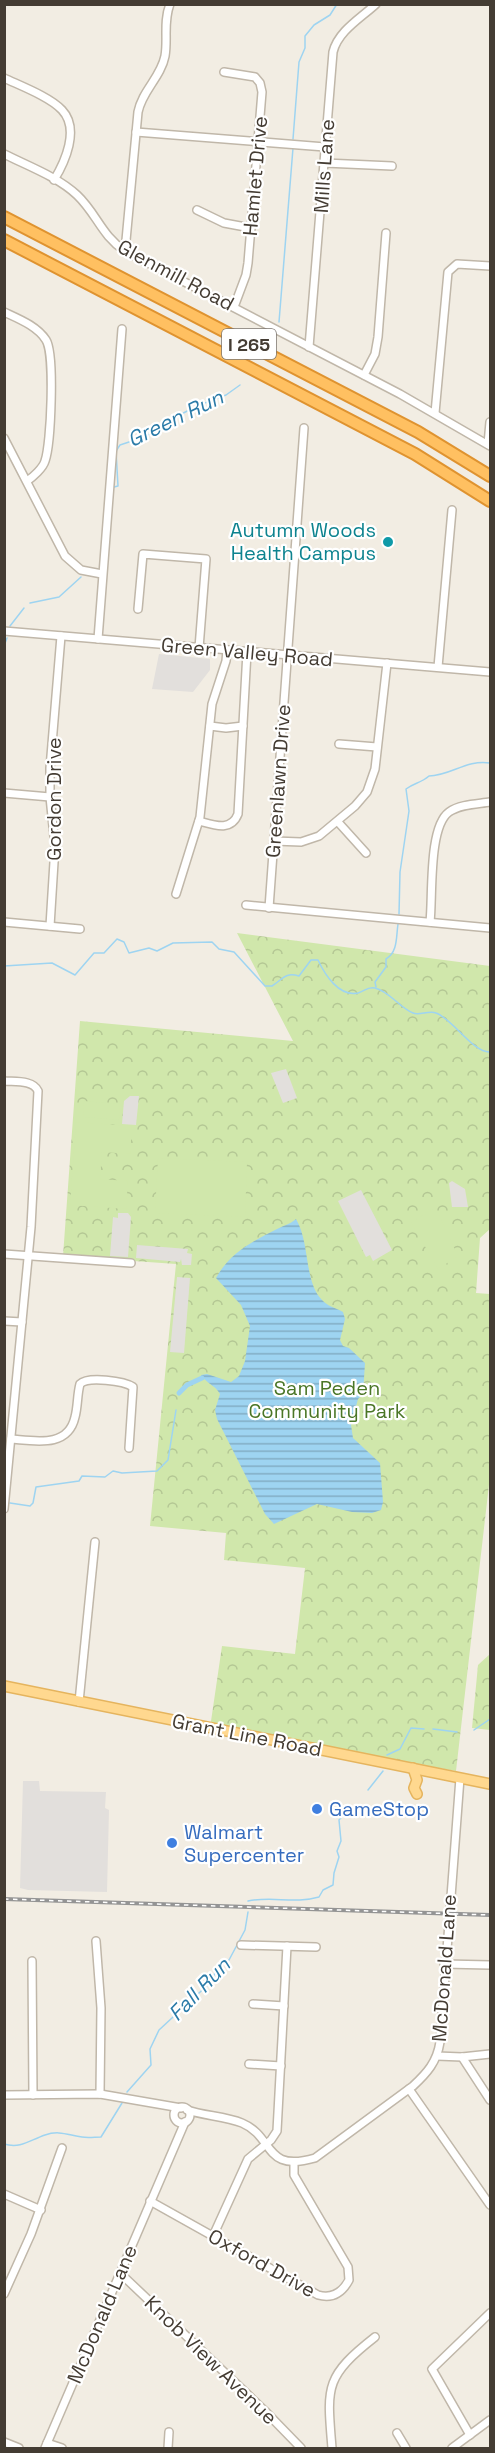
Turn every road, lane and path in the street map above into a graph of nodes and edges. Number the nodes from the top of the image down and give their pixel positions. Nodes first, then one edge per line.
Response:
1 (170, 4) edge
2 (376, 4) edge
3 (224, 72) dead end
4 (4, 78) edge
5 (136, 132) junction
6 (258, 142) junction
7 (325, 147) junction
8 (4, 154) edge
9 (324, 163) junction
10 (392, 166) dead end
11 (54, 180) junction
12 (4, 209) edge
13 (198, 210) dead end
14 (4, 217) edge
15 (251, 228) junction
16 (386, 233) dead end
17 (4, 240) edge
18 (125, 251) junction
19 (490, 266) edge
20 (124, 280) junction
21 (234, 307) junction
22 (4, 312) edge
23 (122, 329) dead end
24 (309, 347) junction
25 (364, 375) junction
26 (435, 412) junction
27 (490, 422) edge
28 (304, 428) dead end
29 (4, 438) edge
30 (489, 445) edge
31 (490, 476) edge
32 (27, 481) junction
33 (490, 501) edge
34 (452, 510) dead end
35 (102, 574) junction
36 (138, 609) dead end
37 (4, 631) edge
38 (61, 636) junction
39 (98, 639) junction
40 (199, 648) junction
41 (227, 650) junction
42 (247, 652) junction
43 (287, 655) junction
44 (387, 663) junction
45 (438, 668) junction
46 (490, 672) edge
47 (210, 726) junction
48 (243, 726) junction
49 (339, 744) dead end
50 (377, 747) junction
51 (4, 793) edge
52 (50, 797) junction
53 (490, 802) edge
54 (199, 821) junction
55 (338, 822) junction
56 (274, 841) junction
57 (366, 853) dead end
58 (176, 894) dead end
59 (246, 905) dead end
60 (270, 908) junction
61 (4, 922) edge
62 (430, 922) junction
63 (50, 926) junction
64 (490, 928) edge
65 (80, 929) dead end
66 (4, 1081) edge
67 (4, 1254) edge
68 (29, 1256) junction
69 (131, 1263) dead end
70 (4, 1321) edge
71 (22, 1322) junction
72 (11, 1439) junction
73 (129, 1448) dead end
74 (7, 1470) edge
75 (4, 1509) edge
76 (95, 1542) dead end
77 (4, 1686) edge
78 (79, 1702) junction
79 (413, 1768) junction
80 (460, 1778) junction
81 (490, 1784) edge
82 (417, 1794) dead end
83 (96, 1941) dead end
84 (241, 1945) dead end
85 (286, 1946) junction
86 (316, 1947) dead end
87 (32, 1961) dead end
88 (444, 1964) junction
89 (490, 1965) edge
90 (253, 2004) dead end
91 (284, 2006) junction
92 (490, 2054) edge
93 (437, 2056) junction
94 (462, 2057) junction
95 (249, 2064) dead end
96 (281, 2066) junction
97 (409, 2089) junction
98 (100, 2094) junction
99 (4, 2095) edge
100 (33, 2095) junction
101 (490, 2100) edge
102 (159, 2106) junction
103 (184, 2109) junction
104 (210, 2116) junction
105 (175, 2119) junction
106 (186, 2121) junction
107 (264, 2144) junction
108 (174, 2146) junction
109 (62, 2148) dead end
110 (294, 2162) junction
111 (4, 2194) edge
112 (150, 2200) junction
113 (490, 2205) edge
114 (41, 2210) junction
115 (213, 2236) junction
116 (120, 2273) junction
117 (4, 2294) edge
118 (490, 2313) edge
119 (375, 2337) dead end
120 (490, 2420) edge
121 (169, 2432) dead end
122 (397, 2433) dead end
123 (470, 2435) junction
124 (4, 2442) edge
125 (46, 2446) edge
126 (19, 2448) edge
127 (62, 2448) edge
128 (168, 2448) edge
129 (301, 2448) edge
130 (332, 2448) edge
131 (406, 2448) edge
132 (452, 2448) edge

1 - 5 street
2 - 7 street, Mills Lane
3 - 6 street, Hamlet Drive
4 - 11 street
5 - 6 street
5 - 18 street
6 - 7 street
6 - 15 street, Hamlet Drive
7 - 9 street, Mills Lane
8 - 11 street, Glenmill Road
9 - 10 street
9 - 24 street, Mills Lane
11 - 18 street, Glenmill Road
12 - 20 highway
13 - 15 street
14 - 20 highway, I 265
15 - 21 street, Hamlet Drive
16 - 25 street
17 - 33 highway, I 265
18 - 21 street, Glenmill Road
19 - 26 street
20 - 31 highway, I 265
21 - 24 street, Glenmill Road
22 - 32 street
23 - 35 street
24 - 25 street, Glenmill Road
25 - 26 street, Glenmill Road
26 - 30 street, Glenmill Road
27 - 30 street
28 - 43 street
29 - 32 street
32 - 35 street
34 - 45 street
35 - 39 street
36 - 40 street
37 - 38 street, Green Valley Road
38 - 39 street, Green Valley Road
38 - 52 street, Gordon Drive
39 - 40 street, Green Valley Road
40 - 41 street, Green Valley Road
41 - 42 street, Green Valley Road
41 - 47 street
42 - 43 street, Green Valley Road
42 - 48 street
43 - 44 street, Green Valley Road
43 - 56 street, Greenlawn Drive
44 - 45 street, Green Valley Road
44 - 50 street
45 - 46 street, Green Valley Road
47 - 48 street
47 - 54 street
48 - 54 street
49 - 50 street
50 - 55 street
51 - 52 street
52 - 63 street, Gordon Drive
53 - 62 street
54 - 58 street
55 - 56 street
55 - 57 street
56 - 60 street, Greenlawn Drive
59 - 60 street
60 - 62 street
61 - 63 street
62 - 64 street
63 - 65 street
66 - 68 street
67 - 68 street
68 - 69 street
68 - 71 street
70 - 71 street
71 - 72 street
72 - 73 street
72 - 74 street
74 - 75 street
76 - 78 street
77 - 78 main road, Grant Line Road
78 - 79 main road, Grant Line Road
79 - 80 main road, Grant Line Road
79 - 82 main road
80 - 81 main road, Grant Line Road
80 - 88 street, McDonald Lane
83 - 98 street
84 - 85 street
85 - 86 street
85 - 91 street
87 - 100 street
88 - 89 street
88 - 93 street, McDonald Lane
90 - 91 street
91 - 96 street
92 - 94 street
93 - 94 street
93 - 97 street, McDonald Lane
94 - 101 street
95 - 96 street
96 - 107 street
97 - 110 street, McDonald Lane
97 - 113 street
98 - 100 street
98 - 102 street
99 - 100 street
102 - 103 street
102 - 105 street
103 - 104 street
103 - 105 street
103 - 106 street, McDonald Lane
104 - 106 street
104 - 107 street
105 - 106 street
105 - 108 street, McDonald Lane
106 - 108 street, McDonald Lane
107 - 110 street
107 - 115 street
108 - 112 street, McDonald Lane
109 - 114 street
110 - 115 street, Oxford Drive
111 - 114 street
112 - 115 street, Oxford Drive
112 - 116 street, McDonald Lane
114 - 117 street
116 - 125 street, McDonald Lane
116 - 129 street, Knob View Avenue
118 - 123 street
119 - 130 street
120 - 123 street
121 - 128 street
122 - 131 street
123 - 132 street
124 - 126 street
125 - 127 street

